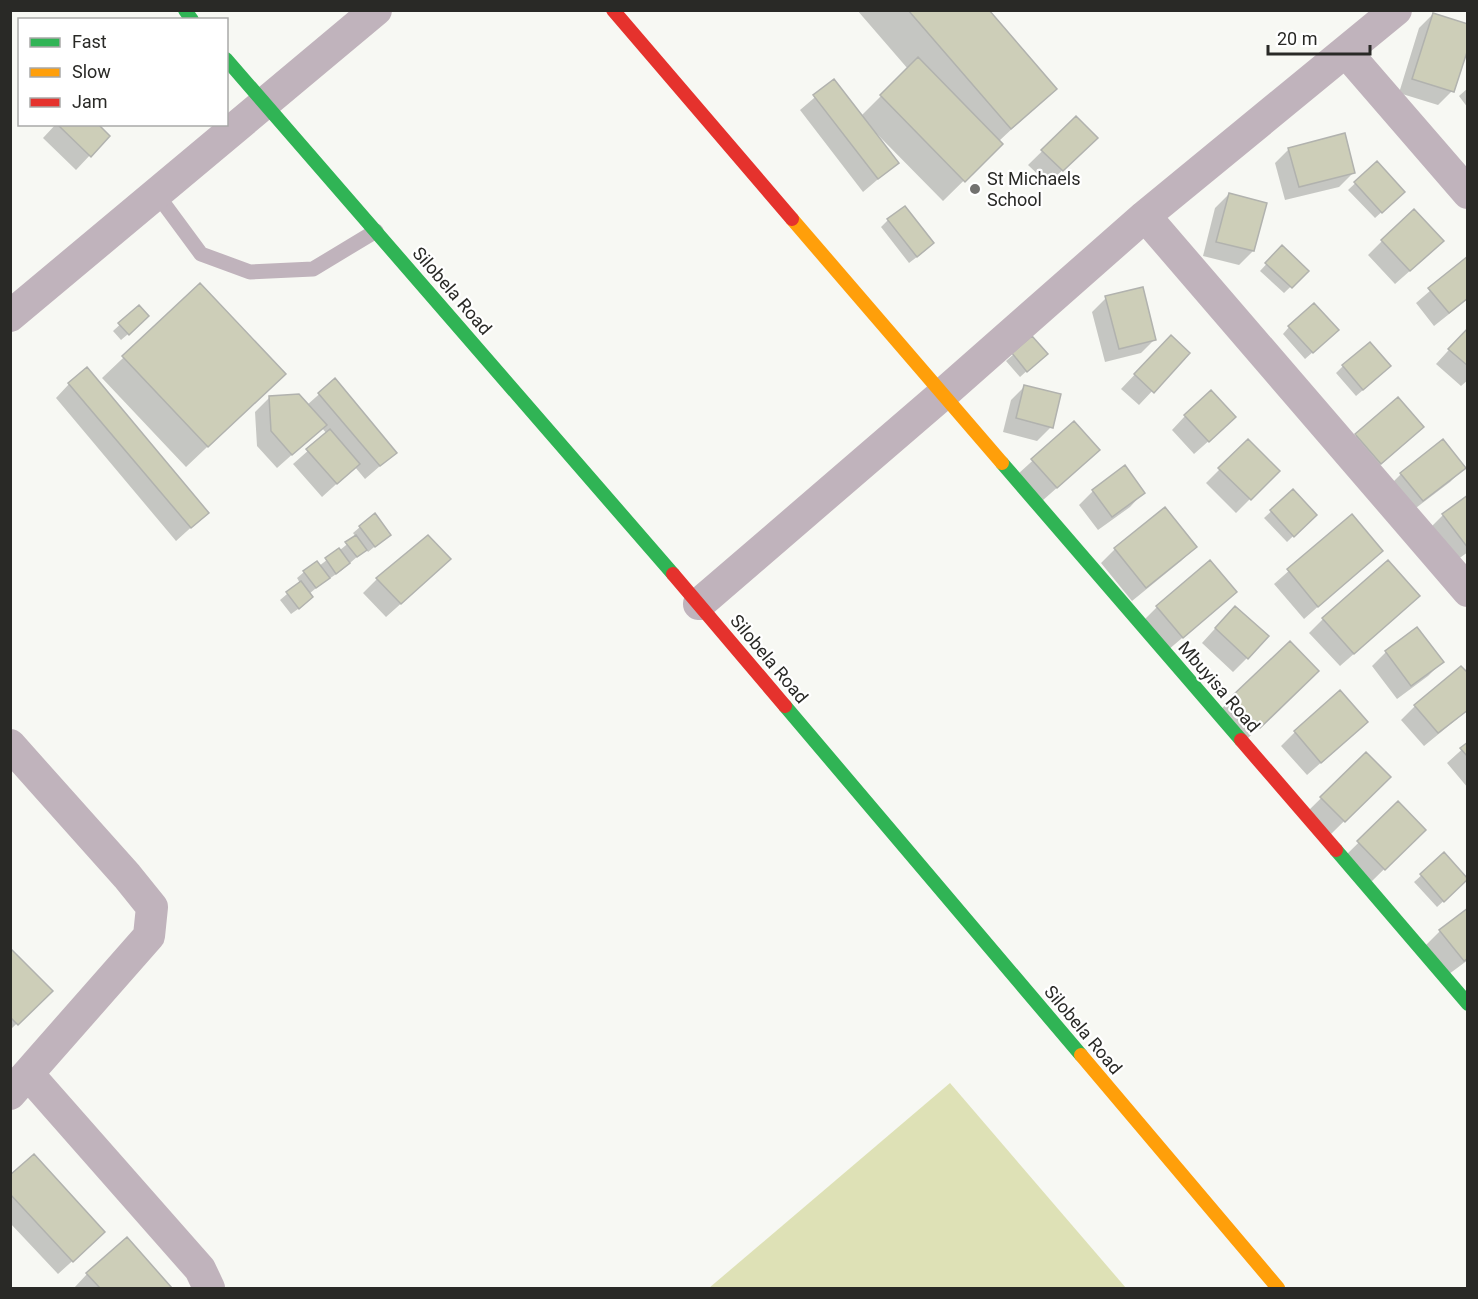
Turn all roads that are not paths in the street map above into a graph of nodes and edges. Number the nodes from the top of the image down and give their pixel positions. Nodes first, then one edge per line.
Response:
1 (376, 10) edge
2 (613, 10) edge
3 (1396, 10) edge
4 (1346, 52) junction
5 (228, 61) edge
6 (264, 103) junction
7 (156, 193) junction
8 (1467, 193) edge
9 (1145, 216) junction
10 (376, 231) junction
11 (10, 316) edge
12 (943, 394) junction
13 (1467, 591) edge
14 (699, 604) junction
15 (10, 744) edge
16 (1467, 1004) edge
17 (20, 1085) edge
18 (209, 1288) edge
19 (1278, 1288) edge

1 - 6 street
2 - 12 street, Mbuyisa Road
3 - 4 street
4 - 8 street
4 - 9 street
5 - 6 street, Silobela Road
6 - 7 street
6 - 10 street, Silobela Road
7 - 10 lane
7 - 11 street
9 - 12 street
9 - 13 street
10 - 14 street, Silobela Road
12 - 14 street
12 - 16 street, Mbuyisa Road
14 - 19 street, Silobela Road
15 - 17 street
17 - 18 street

